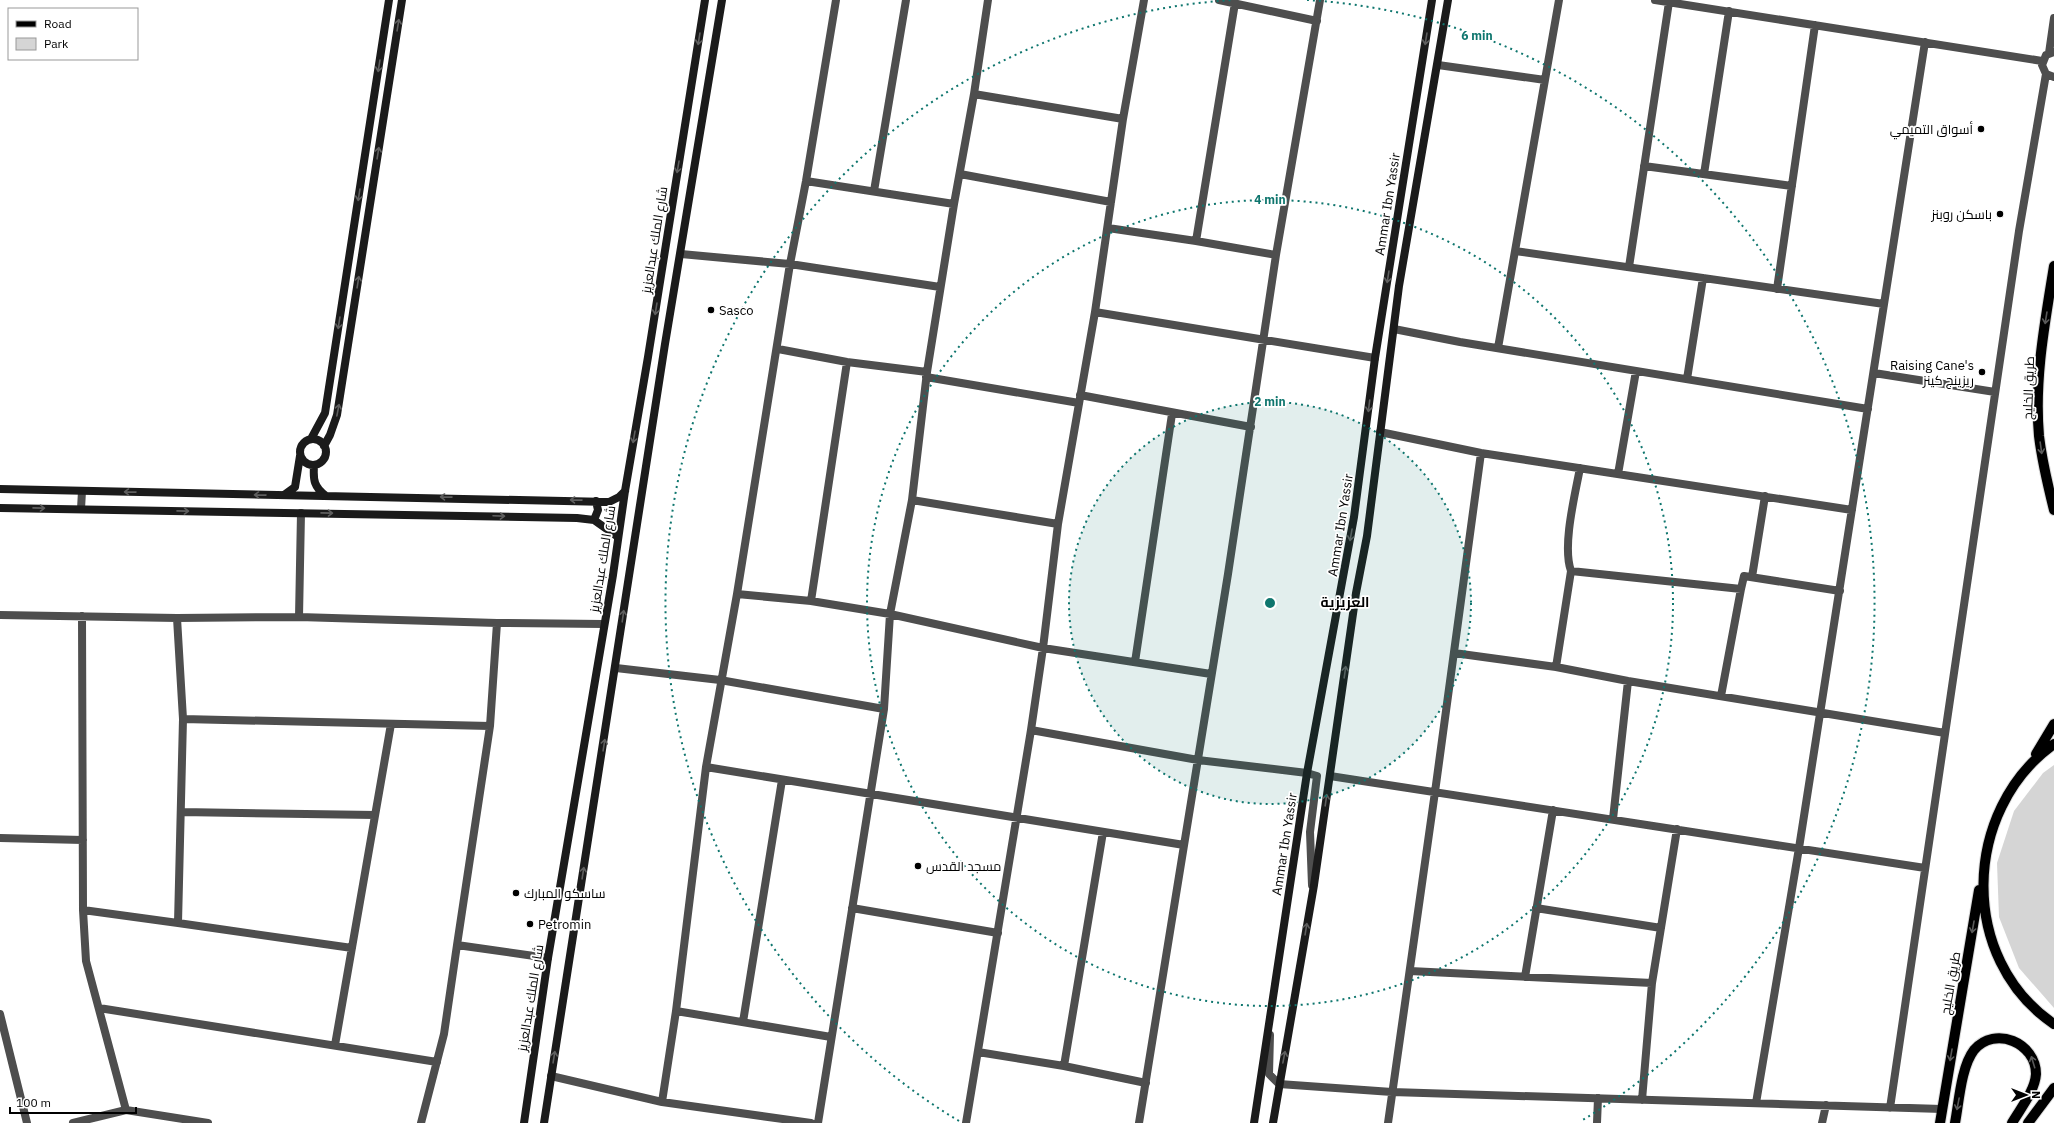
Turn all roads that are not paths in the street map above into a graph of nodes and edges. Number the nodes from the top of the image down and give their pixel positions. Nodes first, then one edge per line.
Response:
1 (389, 0) edge
2 (402, 0) edge
3 (705, 0) edge
4 (722, 0) edge
5 (836, 0) edge
6 (906, 0) edge
7 (988, 0) edge
8 (1144, 0) edge
9 (1219, 0) edge
10 (1320, 0) edge
11 (1432, 0) edge
12 (1448, 0) edge
13 (1559, 0) edge
14 (1655, 0) edge
15 (1669, 2) junction
16 (1235, 3) junction
17 (1729, 12) junction
18 (2054, 18) edge
19 (1317, 21) junction
20 (1815, 25) junction
21 (1925, 42) junction
22 (2052, 52) edge
23 (2042, 61) junction
24 (1438, 65) junction
25 (2050, 76) edge
26 (1545, 80) junction
27 (974, 94) junction
28 (1123, 119) junction
29 (1644, 166) junction
30 (960, 174) junction
31 (1704, 174) junction
32 (806, 181) junction
33 (1792, 186) junction
34 (874, 191) junction
35 (1111, 202) junction
36 (954, 204) junction
37 (1108, 228) junction
38 (1196, 240) junction
39 (1515, 251) junction
40 (680, 254) junction
41 (1276, 255) junction
42 (790, 264) junction
43 (2054, 266) edge
44 (1629, 267) junction
45 (1703, 278) junction
46 (940, 287) junction
47 (1777, 289) junction
48 (1884, 304) junction
49 (1095, 312) junction
50 (1394, 329) junction
51 (1263, 338) junction
52 (1498, 348) junction
53 (778, 349) junction
54 (1375, 358) junction
55 (847, 362) junction
56 (1636, 371) junction
57 (1874, 373) junction
58 (926, 375) junction
59 (1687, 379) junction
60 (1995, 392) junction
61 (1080, 399) junction
62 (1868, 409) junction
63 (1172, 414) junction
64 (1250, 427) junction
65 (1380, 432) junction
66 (311, 439) junction
67 (324, 446) junction
68 (1481, 453) junction
69 (300, 456) junction
70 (314, 466) junction
71 (1580, 468) junction
72 (1618, 474) junction
73 (0, 489) edge
74 (82, 491) junction
75 (625, 491) junction
76 (283, 496) junction
77 (326, 496) junction
78 (1765, 496) junction
79 (912, 500) junction
80 (596, 501) junction
81 (0, 508) edge
82 (81, 509) junction
83 (1852, 510) junction
84 (2054, 510) edge
85 (301, 513) junction
86 (594, 520) junction
87 (1058, 524) junction
88 (618, 537) junction
89 (1571, 571) junction
90 (1752, 578) junction
91 (1741, 589) junction
92 (1840, 591) junction
93 (737, 594) junction
94 (811, 601) junction
95 (890, 614) junction
96 (0, 615) edge
97 (82, 616) junction
98 (299, 617) junction
99 (177, 618) junction
100 (497, 623) junction
101 (604, 624) junction
102 (1043, 648) junction
103 (1454, 653) junction
104 (1135, 662) junction
105 (1556, 667) junction
106 (616, 668) junction
107 (1212, 674) junction
108 (720, 680) junction
109 (1628, 681) junction
110 (1721, 696) junction
111 (884, 709) junction
112 (1821, 712) junction
113 (183, 719) junction
114 (391, 724) junction
115 (2054, 724) edge
116 (490, 726) junction
117 (1031, 730) junction
118 (1945, 733) junction
119 (2054, 744) edge
120 (1198, 760) junction
121 (706, 767) junction
122 (1307, 773) junction
123 (1330, 776) junction
124 (2019, 777) junction
125 (782, 780) junction
126 (1435, 792) junction
127 (870, 795) junction
128 (1553, 810) junction
129 (180, 812) junction
130 (375, 815) junction
131 (1017, 818) junction
132 (1613, 819) junction
133 (1677, 829) junction
134 (1103, 832) junction
135 (0, 838) edge
136 (83, 840) junction
137 (1184, 845) junction
138 (1987, 847) junction
139 (1800, 848) junction
140 (1925, 868) junction
141 (1312, 894) junction
142 (852, 908) junction
143 (1536, 908) junction
144 (83, 910) junction
145 (178, 923) junction
146 (1661, 928) junction
147 (998, 933) junction
148 (457, 945) junction
149 (352, 948) junction
150 (548, 958) junction
151 (1410, 971) junction
152 (1525, 977) junction
153 (1652, 983) junction
154 (1271, 1007) junction
155 (99, 1008) junction
156 (676, 1012) junction
157 (0, 1014) edge
158 (743, 1022) junction
159 (2054, 1024) edge
160 (832, 1037) junction
161 (4, 1040) edge
162 (335, 1045) junction
163 (978, 1052) junction
164 (437, 1062) junction
165 (1064, 1066) junction
166 (550, 1076) junction
167 (1146, 1083) junction
168 (1279, 1084) junction
169 (2054, 1088) edge
170 (1392, 1092) junction
171 (1598, 1098) junction
172 (1642, 1100) junction
173 (662, 1102) junction
174 (1756, 1103) junction
175 (1826, 1105) junction
176 (1890, 1108) junction
177 (1942, 1109) junction
178 (126, 1110) junction
179 (100, 1120) edge
180 (27, 1123) edge
181 (73, 1123) edge
182 (208, 1123) edge
183 (421, 1123) edge
184 (524, 1123) edge
185 (544, 1123) edge
186 (811, 1123) edge
187 (818, 1123) edge
188 (966, 1123) edge
189 (1139, 1123) edge
190 (1254, 1123) edge
191 (1273, 1123) edge
192 (1388, 1123) edge
193 (1597, 1123) edge
194 (1822, 1123) edge
195 (1940, 1123) edge
196 (1954, 1123) edge
197 (2012, 1123) edge
198 (2028, 1123) edge

1 -> 66 street
67 -> 2 street
3 -> 75 street, شارع الملك عبدالعزيز
4 - 40 street
5 - 32 street
6 - 34 street
7 - 27 street
8 - 28 street
9 - 16 street
10 - 19 street
11 -> 54 street, Ammar Ibn Yassir
12 - 24 street, Ammar Ibn Yassir
13 - 26 street
14 - 15 street
15 - 17 street
15 - 29 street
16 - 19 street
16 - 38 street
17 - 20 street
17 - 31 street
18 - 22 street
19 - 41 street
20 - 21 street
20 - 33 street
21 - 23 street
21 - 48 street
22 - 23 street
23 - 25 street
24 - 26 street
24 - 50 street, Ammar Ibn Yassir
25 - 60 street
26 - 39 street
27 - 28 street
27 - 30 street
28 - 35 street
29 - 31 street
29 - 44 street
30 - 35 street
30 - 36 street
31 - 33 street
32 - 34 street
32 - 42 street
33 - 47 street
34 - 36 street
35 - 37 street
36 - 46 street
37 - 38 street
37 - 49 street
38 - 41 street
39 - 44 street
39 - 52 street
40 - 42 street
106 -> 40 street
41 - 51 street
42 - 46 street
42 - 53 street
43 -> 84 main road, طريق الخليج
44 - 45 street
45 - 47 street
45 - 59 street
46 - 58 street
47 - 48 street
48 - 57 street
49 - 51 street
49 - 61 street
50 - 52 street
50 - 65 street, Ammar Ibn Yassir
51 - 54 street
51 - 64 street
52 - 56 street
53 - 55 street
53 - 93 street
54 -> 122 street, Ammar Ibn Yassir
55 - 58 street
55 - 94 street
56 - 59 street
56 - 72 street
57 - 60 street
57 - 62 street
58 - 61 street
58 - 79 street
59 - 62 street
60 - 118 street
61 - 63 street
61 - 87 street
62 - 83 street
63 - 64 street
63 - 104 street
64 - 107 street
65 - 68 street
123 -> 65 street, Ammar Ibn Yassir
66 - 67 street
66 - 69 street
67 - 70 street
68 - 71 street
68 - 103 street
69 - 70 street
69 - 76 street
70 - 77 street
71 - 72 street
71 - 89 street
72 - 78 street
73 - 74 street
76 -> 74 street
74 - 82 street
75 - 80 street
75 - 88 street, شارع الملك عبدالعزيز
76 - 77 street
80 -> 77 street
78 - 83 street
78 - 90 street
79 - 87 street
79 - 95 street
80 - 86 street
81 -> 82 street
82 -> 85 street
83 - 92 street
85 -> 86 street
85 - 98 street
86 - 88 street
87 - 102 street
88 - 101 street, شارع الملك عبدالعزيز
89 - 91 street
89 - 105 street
90 - 91 street
90 - 92 street
91 - 110 street
92 - 112 street
93 - 94 street
93 - 108 street
94 - 95 street
95 - 102 street
95 - 111 street
96 - 97 street
97 - 99 street
97 - 136 street
98 - 99 street
98 - 100 street
99 - 113 street
100 - 101 street
100 - 116 street
101 - 150 street, شارع الملك عبدالعزيز
102 - 104 street
102 - 117 street
103 - 105 street
103 - 126 street
104 - 107 street
105 - 109 street
106 - 108 street
166 -> 106 street
107 - 120 street
108 - 111 street
108 - 121 street
109 - 110 street
109 - 132 street
110 - 112 street
111 - 127 street
112 - 118 street
112 - 139 street
113 - 114 street
113 - 129 street
114 - 116 street
114 - 130 street
115 - 124 main road
116 - 148 street
117 - 120 street
117 - 131 street
118 - 140 street
119 - 124 main road
120 - 122 street
120 - 137 street
121 - 125 street
121 - 156 street
122 - 141 street
122 - 154 street, Ammar Ibn Yassir
123 - 126 street
141 -> 123 street, Ammar Ibn Yassir
124 - 138 main road
125 - 127 street
125 - 158 street
126 - 128 street
126 - 151 street
127 - 131 street
127 - 142 street
128 - 132 street
128 - 143 street
129 - 130 street
129 - 145 street
130 - 149 street
131 - 134 street
131 - 147 street
132 - 133 street
133 - 139 street
133 - 146 street
134 - 137 street
134 - 165 street
135 - 136 street
136 - 144 street
137 - 167 street
138 - 159 main road
138 -> 177 main road, طريق الخليج
139 - 140 street
139 - 174 street
140 - 176 street
168 -> 141 street, Ammar Ibn Yassir
142 - 147 street
142 - 160 street
143 - 146 street
143 - 152 street
144 - 145 street
144 - 155 street
145 - 149 street
146 - 153 street
147 - 163 street
148 - 150 street
148 - 164 street
149 - 162 street
150 - 184 street, شارع الملك عبدالعزيز
151 - 152 street
151 - 170 street
152 - 153 street
153 - 172 street
154 - 168 street
154 - 190 street, Ammar Ibn Yassir
155 - 162 street
155 - 178 street
156 - 158 street
156 - 173 street
157 - 161 street
158 - 160 street
160 - 187 street
161 - 180 street
162 - 164 street
163 - 165 street
163 - 188 street
164 - 183 street
165 - 167 street
166 - 173 street
166 - 185 street
167 - 189 street
168 - 170 street
168 - 191 street, Ammar Ibn Yassir
169 - 198 main road
170 - 171 street
170 - 192 street
171 - 172 street
171 - 193 street
172 - 174 street
173 - 186 street
174 - 175 street
175 - 176 street
175 - 194 street
176 - 177 street
177 - 195 main road, طريق الخليج
178 - 179 street
178 - 182 street
179 - 181 street
197 -> 196 main road

